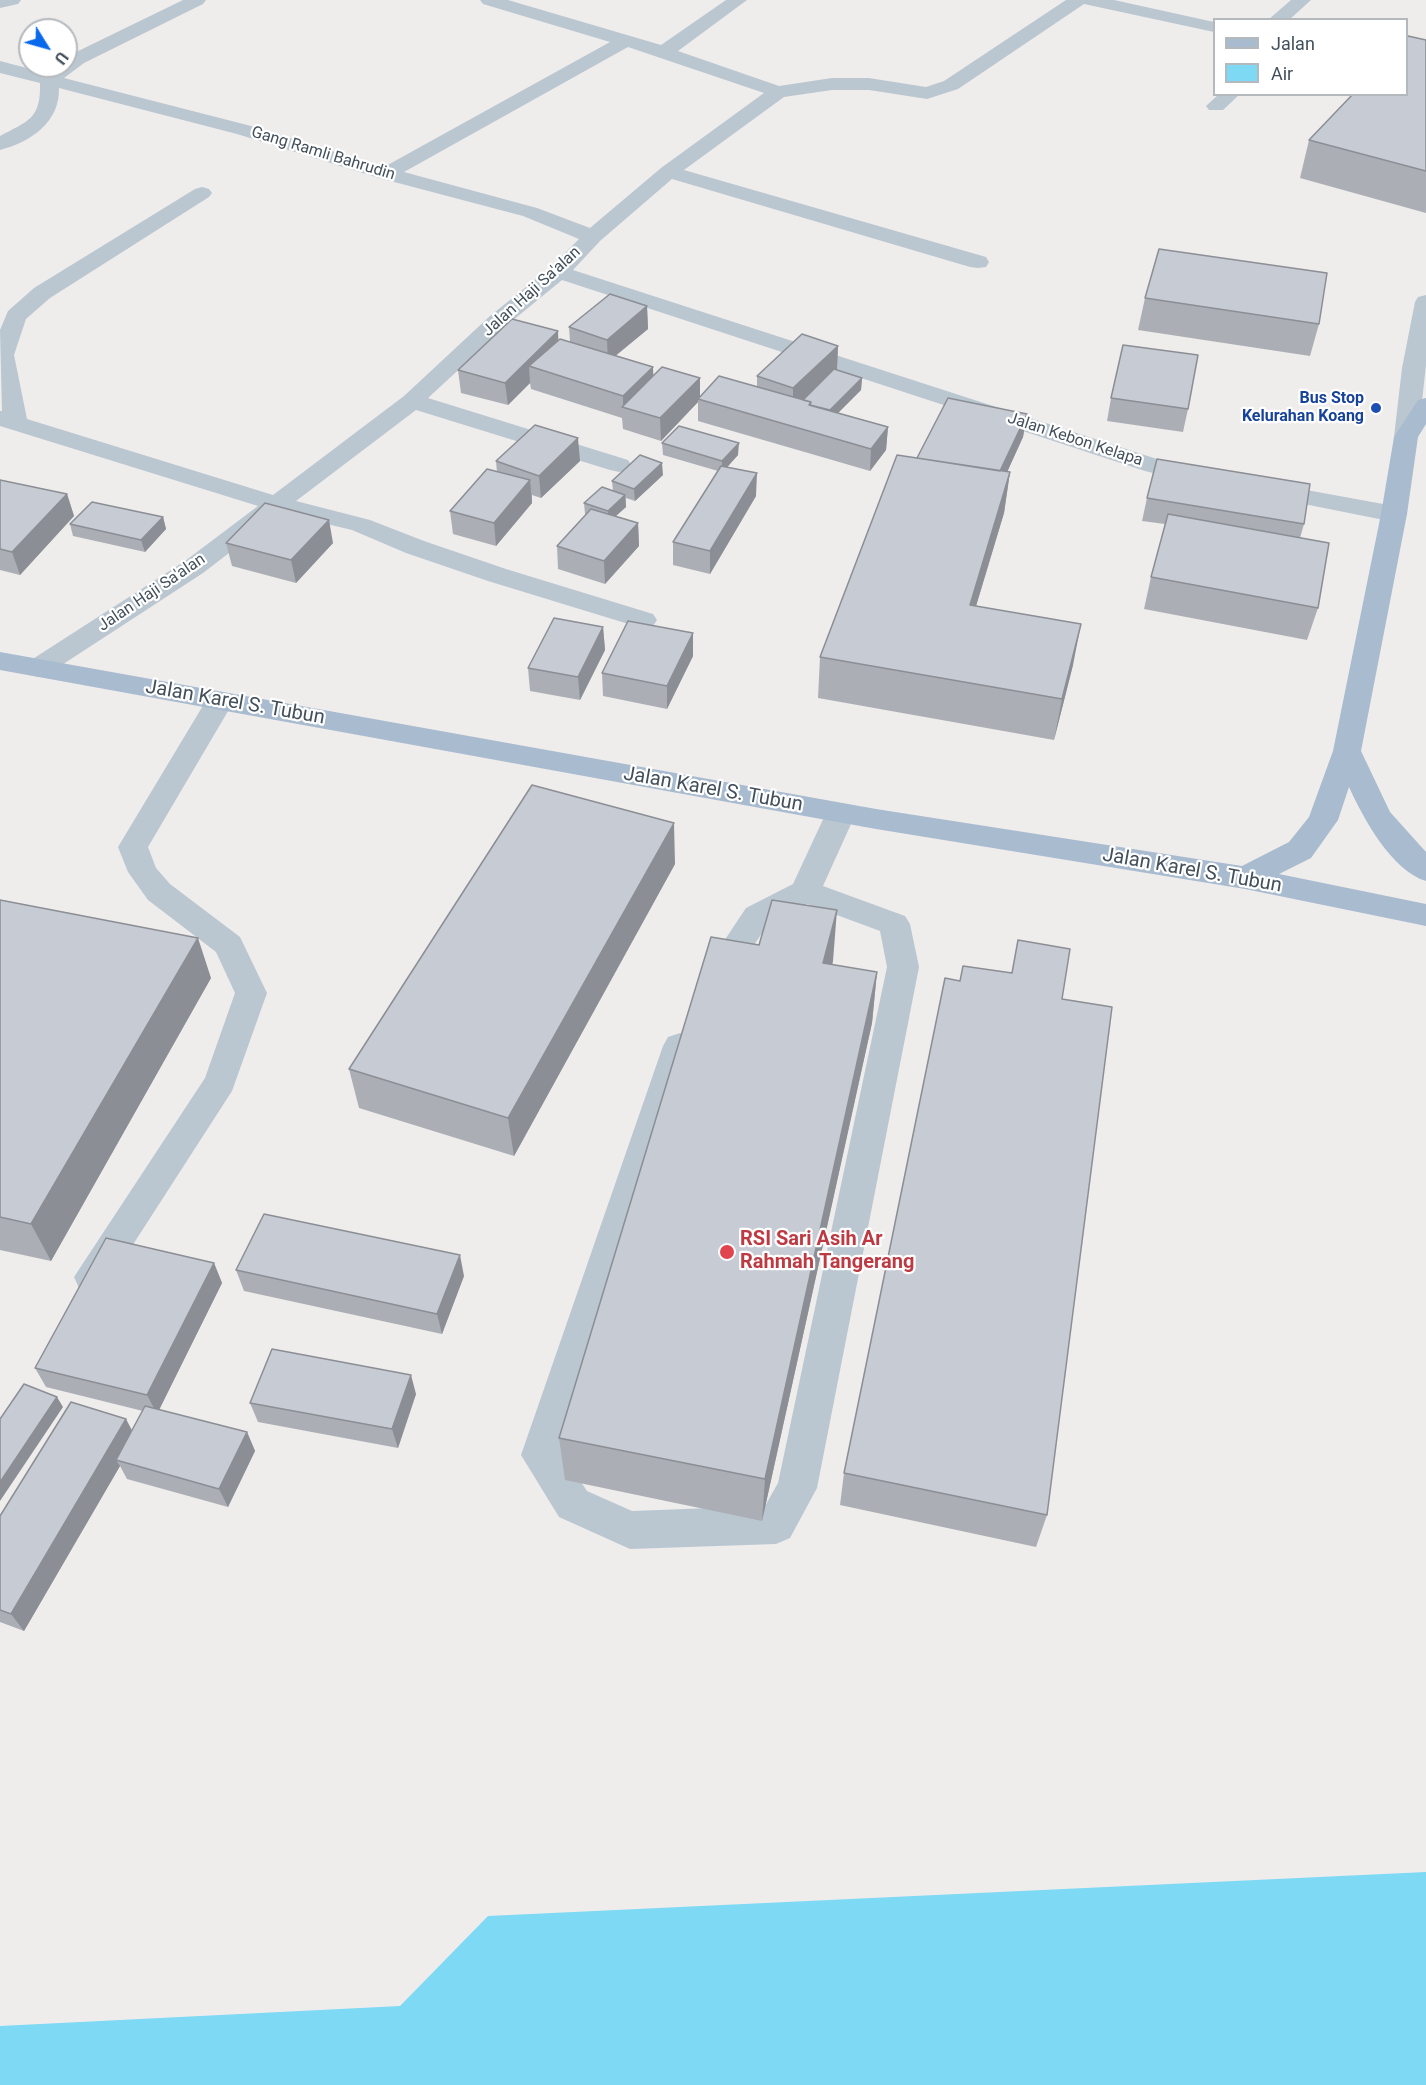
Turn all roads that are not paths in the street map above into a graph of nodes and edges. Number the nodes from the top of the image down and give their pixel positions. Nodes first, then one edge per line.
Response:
1 (12, 0) edge
2 (197, 0) edge
3 (489, 0) edge
4 (738, 0) edge
5 (1078, 0) edge
6 (1089, 0) edge
7 (1302, 0) edge
8 (0, 3) edge
9 (564, 5) dead end
10 (543, 16) junction
11 (1280, 18) edge
12 (1213, 27) edge
13 (627, 40) junction
14 (663, 51) junction
15 (0, 67) edge
16 (50, 80) junction
17 (778, 92) junction
18 (0, 144) edge
19 (668, 172) junction
20 (386, 174) junction
21 (202, 193) dead end
22 (593, 237) junction
23 (978, 262) dead end
24 (559, 272) junction
25 (1426, 302) edge
26 (412, 401) junction
27 (1426, 405) edge
28 (8, 420) edge
29 (1406, 436) junction
30 (619, 465) dead end
31 (276, 504) junction
32 (1394, 514) junction
33 (644, 620) dead end
34 (0, 661) edge
35 (38, 668) junction
36 (220, 700) junction
37 (1347, 751) junction
38 (841, 813) junction
39 (1426, 870) edge
40 (1245, 878) junction
41 (805, 891) junction
42 (1426, 915) edge
43 (73, 1303) edge

1 - 8 street
2 - 16 street
3 - 10 street
4 - 14 street
5 - 17 street
6 - 12 street
7 - 11 street
9 - 10 street
10 - 13 street
13 - 14 street
13 - 20 street
14 - 17 street
15 - 16 street, Gang Ramli Bahrudin
16 - 18 street
16 - 20 street, Gang Ramli Bahrudin
17 - 19 street, Jalan Haji Sa'alan
19 - 22 street, Jalan Haji Sa'alan
19 - 23 street
20 - 22 street, Gang Ramli Bahrudin
21 - 28 street
22 - 24 street, Jalan Haji Sa'alan
24 - 26 street, Jalan Haji Sa'alan
24 - 32 street, Jalan Kebon Kelapa
25 - 29 street
26 - 30 street
26 - 31 street, Jalan Haji Sa'alan
27 - 29 main road
28 - 31 street
29 - 32 main road
31 - 33 street
31 - 35 street, Jalan Haji Sa'alan
32 - 37 main road
34 - 35 main road, Jalan Karel S. Tubun
35 - 36 main road, Jalan Karel S. Tubun
36 - 38 main road, Jalan Karel S. Tubun
36 - 43 street
37 - 39 main road
37 - 40 main road
38 - 40 main road, Jalan Karel S. Tubun
38 - 41 street
40 - 42 main road, Jalan Karel S. Tubun
41 - 41 street

